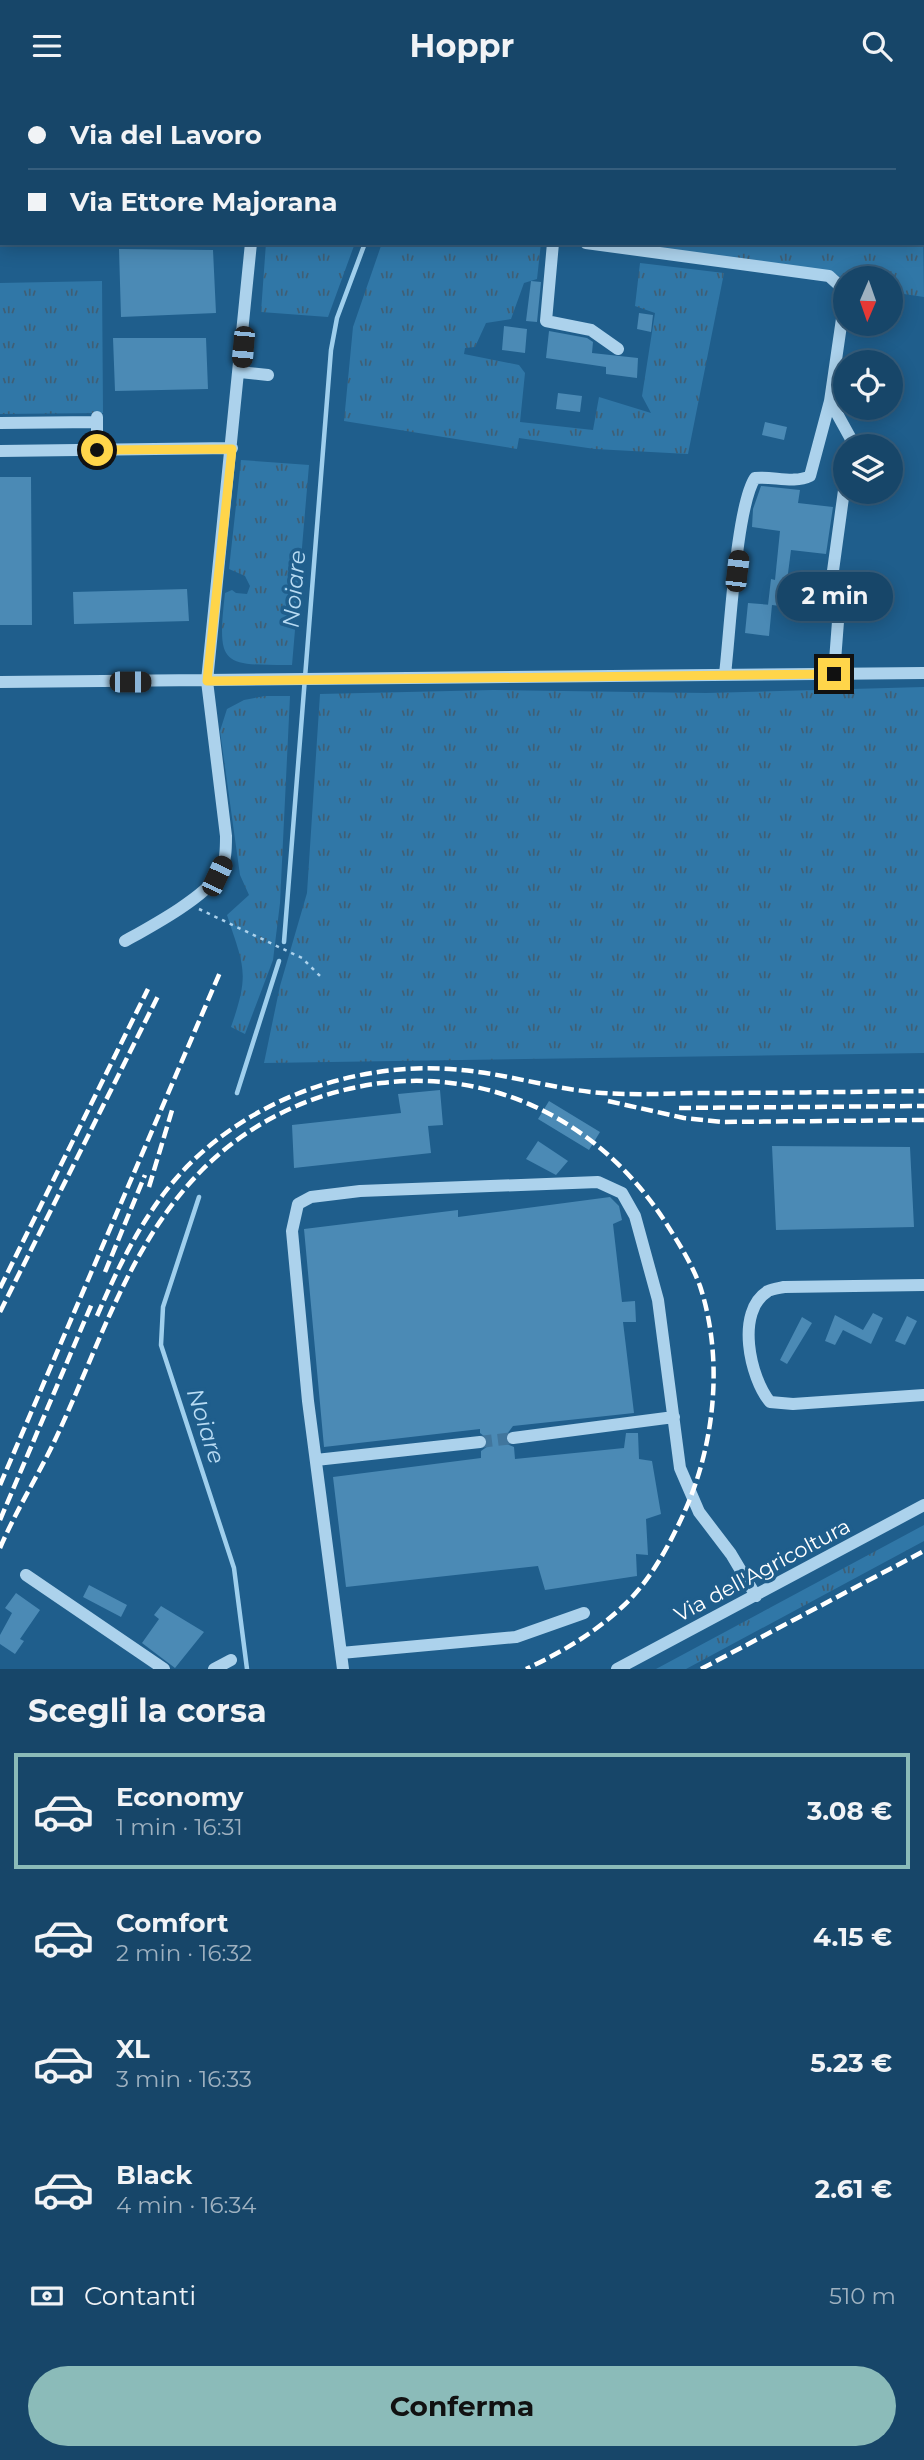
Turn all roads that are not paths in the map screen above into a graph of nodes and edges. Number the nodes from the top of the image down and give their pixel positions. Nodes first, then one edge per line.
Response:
1 (251, 245) edge
2 (554, 245) edge
3 (601, 245) edge
4 (618, 349) dead end
5 (240, 373) junction
6 (268, 375) dead end
7 (830, 401) junction
8 (0, 423) edge
9 (848, 434) edge
10 (232, 449) junction
11 (97, 450) junction
12 (0, 451) edge
13 (842, 504) edge
14 (924, 673) edge
15 (725, 674) junction
16 (834, 674) junction
17 (207, 681) junction
18 (0, 682) edge
19 (125, 941) dead end
20 (924, 1285) edge
21 (924, 1395) edge
22 (674, 1417) junction
23 (513, 1438) tunnel mouth
24 (480, 1442) tunnel mouth
25 (316, 1460) junction
26 (924, 1505) edge
27 (26, 1575) dead end
28 (756, 1596) junction
29 (584, 1613) dead end
30 (341, 1653) junction
31 (231, 1660) dead end
32 (164, 1669) edge
33 (214, 1669) edge
34 (343, 1669) edge
35 (617, 1669) edge

1 - 5 street
2 - 4 street
3 - 7 street
5 - 6 street
5 - 10 street
7 - 9 street
7 - 15 street
8 - 11 street
10 - 11 street
10 - 17 street
11 - 12 street
13 - 16 street
14 - 16 street
15 - 16 street
15 - 17 street
17 - 18 street
17 - 19 street
20 - 21 street
22 - 23 street
22 - 25 street
22 - 28 street
24 - 25 street
25 - 30 street
26 - 28 street, Via dell'Agricoltura
27 - 32 street
28 - 35 street, Via dell'Agricoltura
29 - 30 street
30 - 34 street
31 - 33 street

